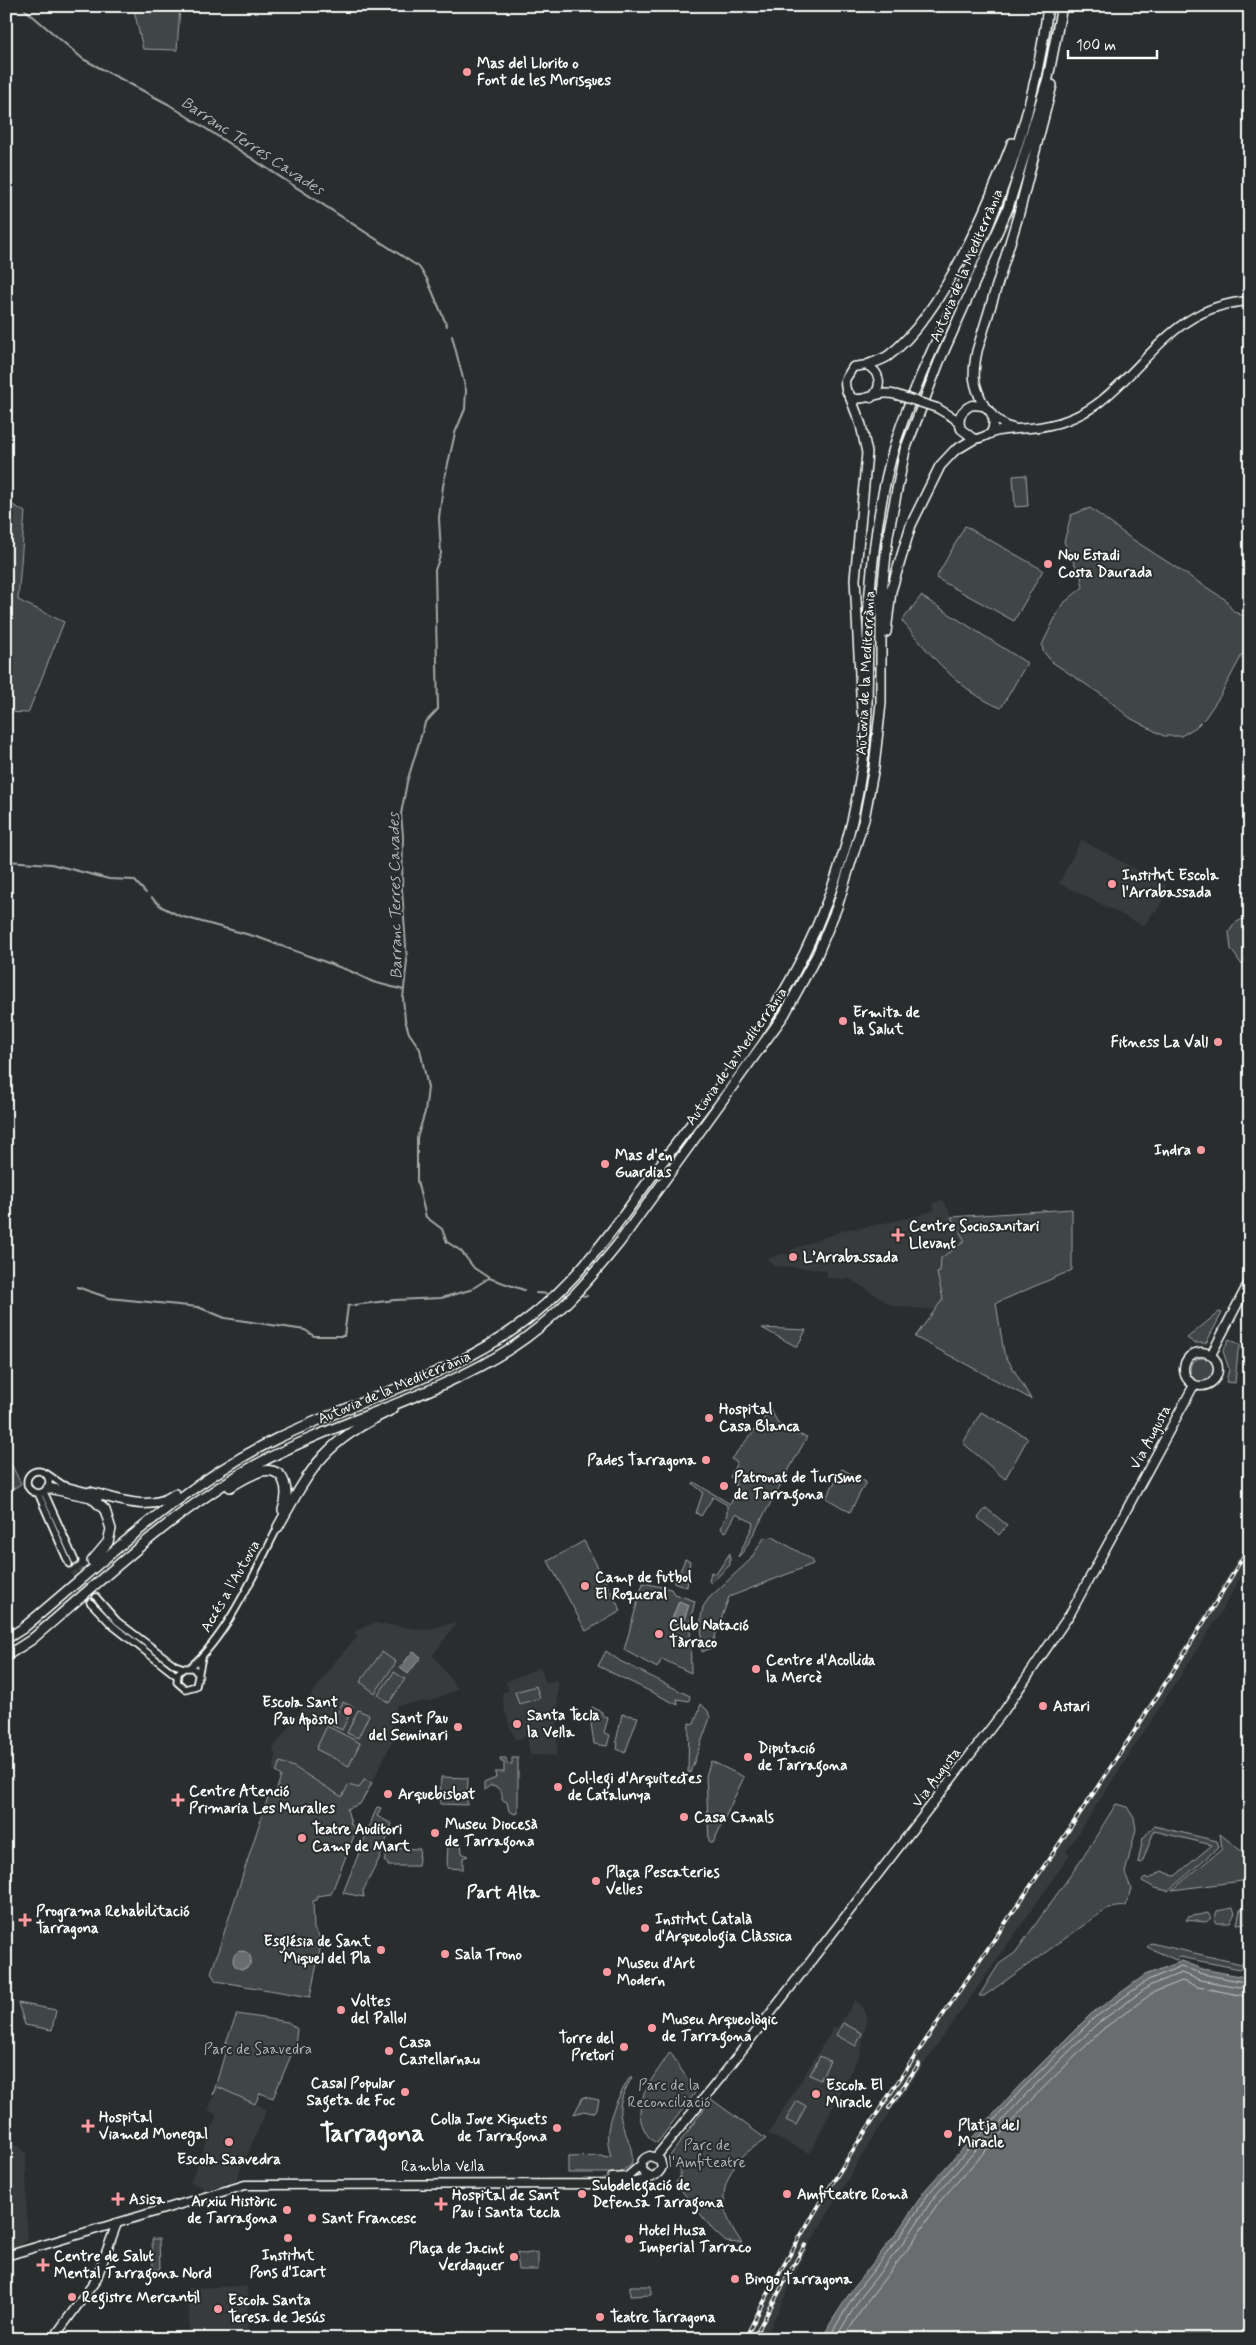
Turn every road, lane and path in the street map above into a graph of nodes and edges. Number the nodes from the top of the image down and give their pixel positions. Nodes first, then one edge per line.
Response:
1 (1048, 6) edge
2 (1062, 6) edge
3 (1060, 24) junction
4 (1026, 108) junction
5 (1250, 301) edge
6 (867, 366) junction
7 (879, 378) junction
8 (849, 394) junction
9 (897, 395) junction
10 (871, 398) junction
11 (984, 406) junction
12 (966, 408) junction
13 (940, 410) junction
14 (993, 416) junction
15 (959, 424) junction
16 (1020, 429) junction
17 (991, 433) junction
18 (974, 439) junction
19 (881, 670) junction
20 (841, 860) junction
21 (1250, 1280) edge
22 (1211, 1355) junction
23 (442, 1384) junction
24 (1194, 1385) junction
25 (43, 1472) junction
26 (215, 1473) junction
27 (43, 1491) junction
28 (90, 1492) joint
29 (174, 1520) junction
30 (278, 1526) junction
31 (75, 1561) tunnel mouth
32 (69, 1564) tunnel mouth
33 (96, 1597) tunnel mouth
34 (90, 1602) tunnel mouth
35 (22, 1629) junction
36 (6, 1640) edge
37 (6, 1656) edge
38 (202, 1657) junction
39 (186, 1668) junction
40 (199, 1675) junction
41 (177, 1676) junction
42 (656, 2157) junction
43 (641, 2165) junction
44 (652, 2177) junction
45 (326, 2184) junction
46 (241, 2185) junction
47 (117, 2223) junction
48 (6, 2256) edge
49 (57, 2339) edge

1 - 4 highway, Autovia de la Mediterrània
2 - 3 highway, Autovia de la Mediterrània
3 - 11 highway
3 - 19 highway, Autovia de la Mediterrània
4 - 6 highway
4 - 20 highway, Autovia de la Mediterrània
5 - 16 main road
6 - 7 main road
6 - 8 main road
7 - 9 main road
7 - 10 main road
8 - 10 main road
8 - 20 highway
9 - 10 main road
9 - 13 main road, bridge
11 - 12 main road
11 - 14 main road
12 - 13 main road
12 - 15 main road
13 - 15 main road
14 - 16 main road
14 - 17 main road
15 - 18 main road
16 - 17 main road
17 - 18 main road
18 - 19 highway
19 - 23 highway, Autovia de la Mediterrània
20 - 26 highway, Autovia de la Mediterrània
21 - 22 main road
22 - 24 main road
22 - 24 main road
23 - 29 highway, Autovia de la Mediterrània
23 - 30 highway
24 - 42 main road, Via Augusta
25 - 27 street
25 - 27 street
25 - 28 street
26 - 28 highway
26 - 35 highway, Autovia de la Mediterrània
27 - 31 street
27 - 32 street
27 - 35 highway
29 - 30 highway
29 - 37 highway, Autovia de la Mediterrània
30 - 38 street, Accés a l'Autovia
33 - 39 street
34 - 41 street
35 - 36 highway, Autovia de la Mediterrània
38 - 39 street
38 - 40 street
39 - 40 street
39 - 41 street
40 - 41 street
42 - 43 main road
42 - 44 main road
43 - 44 main road
43 - 46 main road, Rambla Vella
44 - 45 main road, Rambla Vella
45 - 46 main road, Rambla Vella
45 - 46 main road
46 - 47 main road
47 - 48 main road
47 - 49 main road

